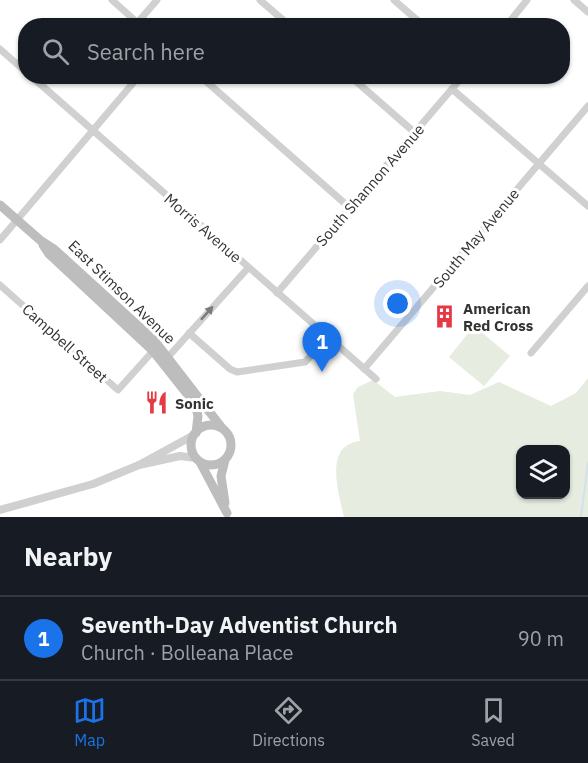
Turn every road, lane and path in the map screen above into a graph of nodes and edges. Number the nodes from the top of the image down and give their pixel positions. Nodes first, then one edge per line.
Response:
1 (112, 0) edge
2 (157, 0) edge
3 (260, 0) edge
4 (394, 0) edge
5 (527, 0) edge
6 (573, 0) edge
7 (588, 12) edge
8 (133, 18) edge
9 (144, 18) edge
10 (281, 18) edge
11 (415, 18) edge
12 (512, 18) edge
13 (0, 50) edge
14 (18, 65) edge
15 (40, 84) edge
16 (133, 84) edge
17 (209, 84) edge
18 (359, 84) edge
19 (456, 84) edge
20 (452, 89) junction
21 (588, 106) edge
22 (93, 131) junction
23 (414, 132) junction
24 (539, 163) junction
25 (0, 206) edge
26 (588, 206) edge
27 (350, 208) junction
28 (17, 220) junction
29 (0, 240) edge
30 (40, 240) junction
31 (248, 267) junction
32 (0, 285) edge
33 (588, 286) edge
34 (277, 293) junction
35 (189, 333) junction
36 (328, 338) junction
37 (153, 351) junction
38 (531, 353) dead end
39 (168, 357) junction
40 (364, 369) junction
41 (376, 379) dead end
42 (222, 428) junction
43 (195, 434) junction
44 (197, 459) junction
45 (225, 460) junction
46 (139, 465) junction
47 (0, 510) edge
48 (227, 515) edge

1 - 8 street
2 - 9 street
3 - 10 street
4 - 11 street
5 - 12 street
6 - 7 street
13 - 14 street
15 - 22 street, Morris Avenue
16 - 22 street
17 - 27 street
18 - 23 street
19 - 20 street, South Shannon Avenue
20 - 23 street, South Shannon Avenue
20 - 24 street
21 - 24 street, South May Avenue
22 - 28 street
22 - 31 street, Morris Avenue
23 - 27 street, South Shannon Avenue
24 - 26 street
24 - 40 street, South May Avenue
25 - 28 main road, East Stimson Avenue
27 - 34 street, South Shannon Avenue
28 - 29 street
28 - 30 main road, East Stimson Avenue
30 - 37 main road, East Stimson Avenue
30 - 39 main road, East Stimson Avenue
31 - 34 street, Morris Avenue
35 -> 31 street
32 - 37 street, Campbell Street
33 - 38 street
34 - 36 street, Morris Avenue
35 - 36 street
35 - 39 street
36 - 40 street, Morris Avenue
37 - 43 main road, East Stimson Avenue
39 - 42 main road, East Stimson Avenue
40 - 41 street, Morris Avenue
42 - 43 main road
42 - 45 main road
43 - 44 main road
43 - 46 street
44 - 45 main road
44 - 46 street
44 - 48 main road
45 - 48 main road
46 - 47 street

